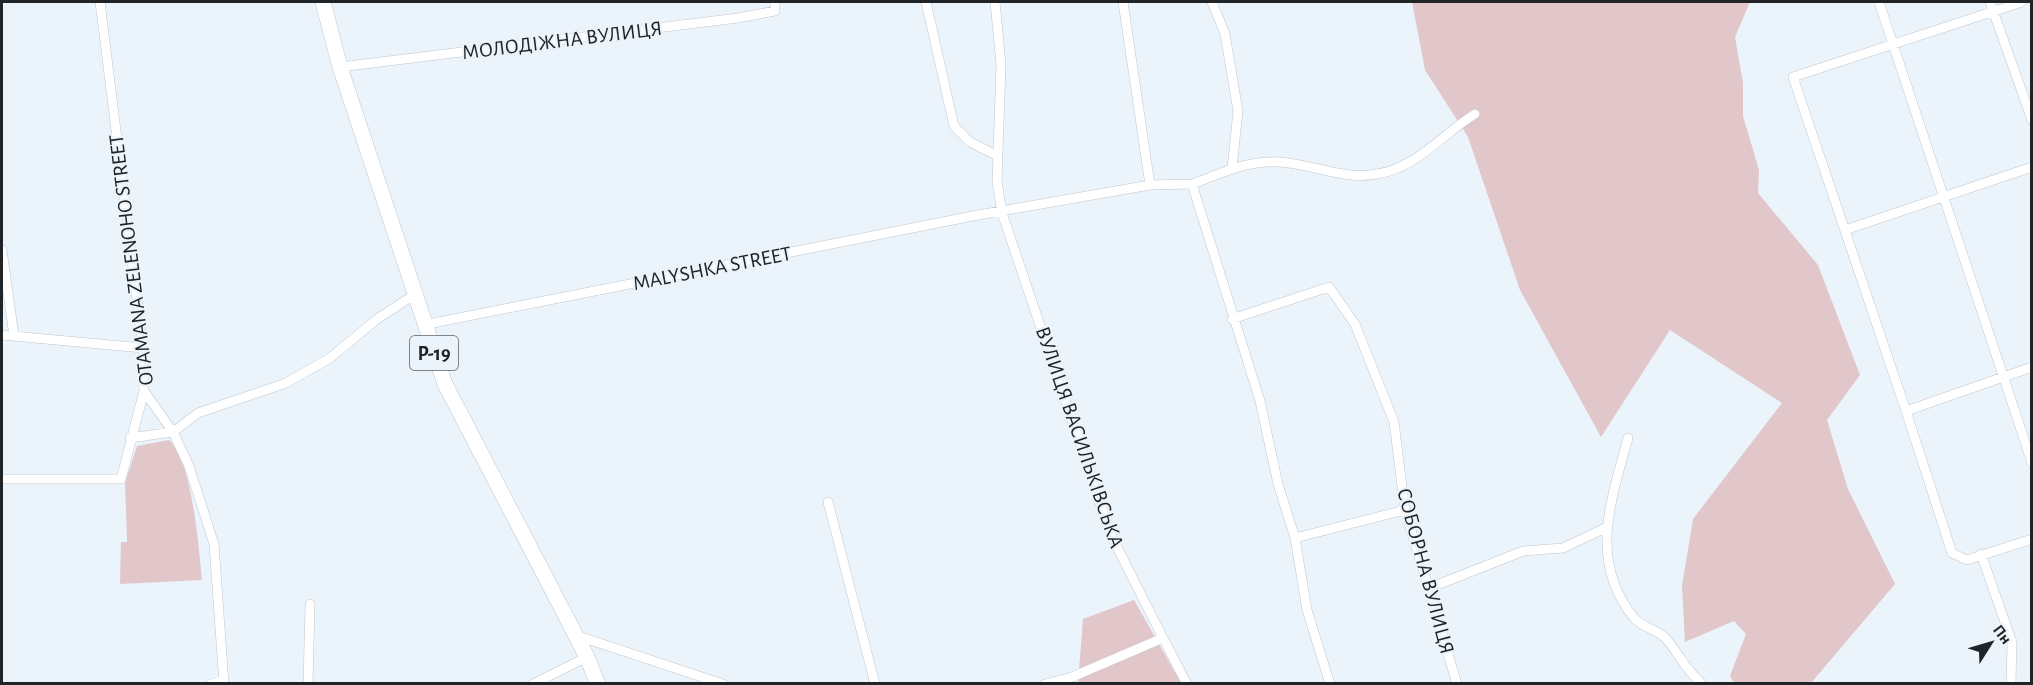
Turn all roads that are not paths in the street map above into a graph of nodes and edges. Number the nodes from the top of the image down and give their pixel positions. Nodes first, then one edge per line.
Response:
1 (100, 2) edge
2 (323, 2) edge
3 (775, 2) edge
4 (926, 2) edge
5 (995, 2) edge
6 (1123, 2) edge
7 (1212, 2) edge
8 (1880, 2) edge
9 (2022, 2) edge
10 (1992, 6) edge
11 (1893, 44) junction
12 (340, 66) junction
13 (1475, 114) dead end
14 (2031, 120) edge
15 (998, 156) junction
16 (2031, 167) edge
17 (1232, 168) junction
18 (1192, 184) junction
19 (1150, 185) junction
20 (1944, 197) junction
21 (1002, 213) junction
22 (1845, 230) junction
23 (2, 250) edge
24 (414, 295) junction
25 (1232, 319) junction
26 (423, 325) junction
27 (2, 335) edge
28 (14, 336) junction
29 (143, 348) junction
30 (2031, 368) edge
31 (2003, 377) junction
32 (144, 391) junction
33 (1906, 411) junction
34 (173, 432) junction
35 (130, 438) junction
36 (1628, 438) dead end
37 (2031, 463) edge
38 (2, 479) edge
39 (828, 502) dead end
40 (1405, 510) junction
41 (1605, 528) junction
42 (1295, 538) junction
43 (2031, 540) edge
44 (1981, 554) junction
45 (1427, 589) junction
46 (310, 604) dead end
47 (575, 635) junction
48 (1163, 638) junction
49 (587, 657) junction
50 (224, 682) edge
51 (211, 684) edge
52 (308, 684) edge
53 (533, 684) edge
54 (598, 684) edge
55 (723, 684) edge
56 (875, 684) edge
57 (1046, 684) edge
58 (1187, 684) edge
59 (1330, 684) edge
60 (1456, 684) edge
61 (1702, 684) edge
62 (2011, 684) edge

1 - 29 street, OTAMANA ZELENOHO STREET
2 - 12 main road, Р-19
3 - 12 street, МОЛОДІЖНА ВУЛИЦЯ
4 - 15 street
5 - 15 street, ВУЛИЦЯ ВАСИЛЬКІВСЬКА
6 - 19 street
7 - 17 street
8 - 11 street
9 - 10 street
10 - 11 street
10 - 14 street
11 - 20 street
11 - 22 street
12 - 24 main road, Р-19
13 - 17 street
15 - 21 street, ВУЛИЦЯ ВАСИЛЬКІВСЬКА
16 - 20 street
17 - 18 street
18 - 19 street
18 - 25 street
19 - 21 street
20 - 22 street
20 - 31 street
21 - 26 street, MALYSHKA STREET
21 - 48 street, ВУЛИЦЯ ВАСИЛЬКІВСЬКА
22 - 33 street
23 - 28 street
24 - 26 main road, Р-19
24 - 34 street
25 - 40 street, СОБОРНА ВУЛИЦЯ
25 - 42 street
26 - 47 main road, Р-19
27 - 28 street
28 - 29 street
29 - 32 street, OTAMANA ZELENOHO STREET
30 - 31 street
31 - 33 street
31 - 37 street
32 - 34 street, OTAMANA ZELENOHO STREET
32 - 35 street
33 - 44 street
34 - 35 street
34 - 50 street, OTAMANA ZELENOHO STREET
35 - 38 street
36 - 41 street
39 - 56 street
40 - 42 street
40 - 45 street, СОБОРНА ВУЛИЦЯ
41 - 45 street
41 - 61 street
42 - 59 street
43 - 44 street
44 - 62 street
45 - 60 street, СОБОРНА ВУЛИЦЯ
46 - 52 street
47 - 49 main road, Р-19
47 - 55 street
48 - 57 street
48 - 58 street, ВУЛИЦЯ ВАСИЛЬКІВСЬКА
49 - 53 street
49 - 54 main road, Р-19
50 - 51 street

